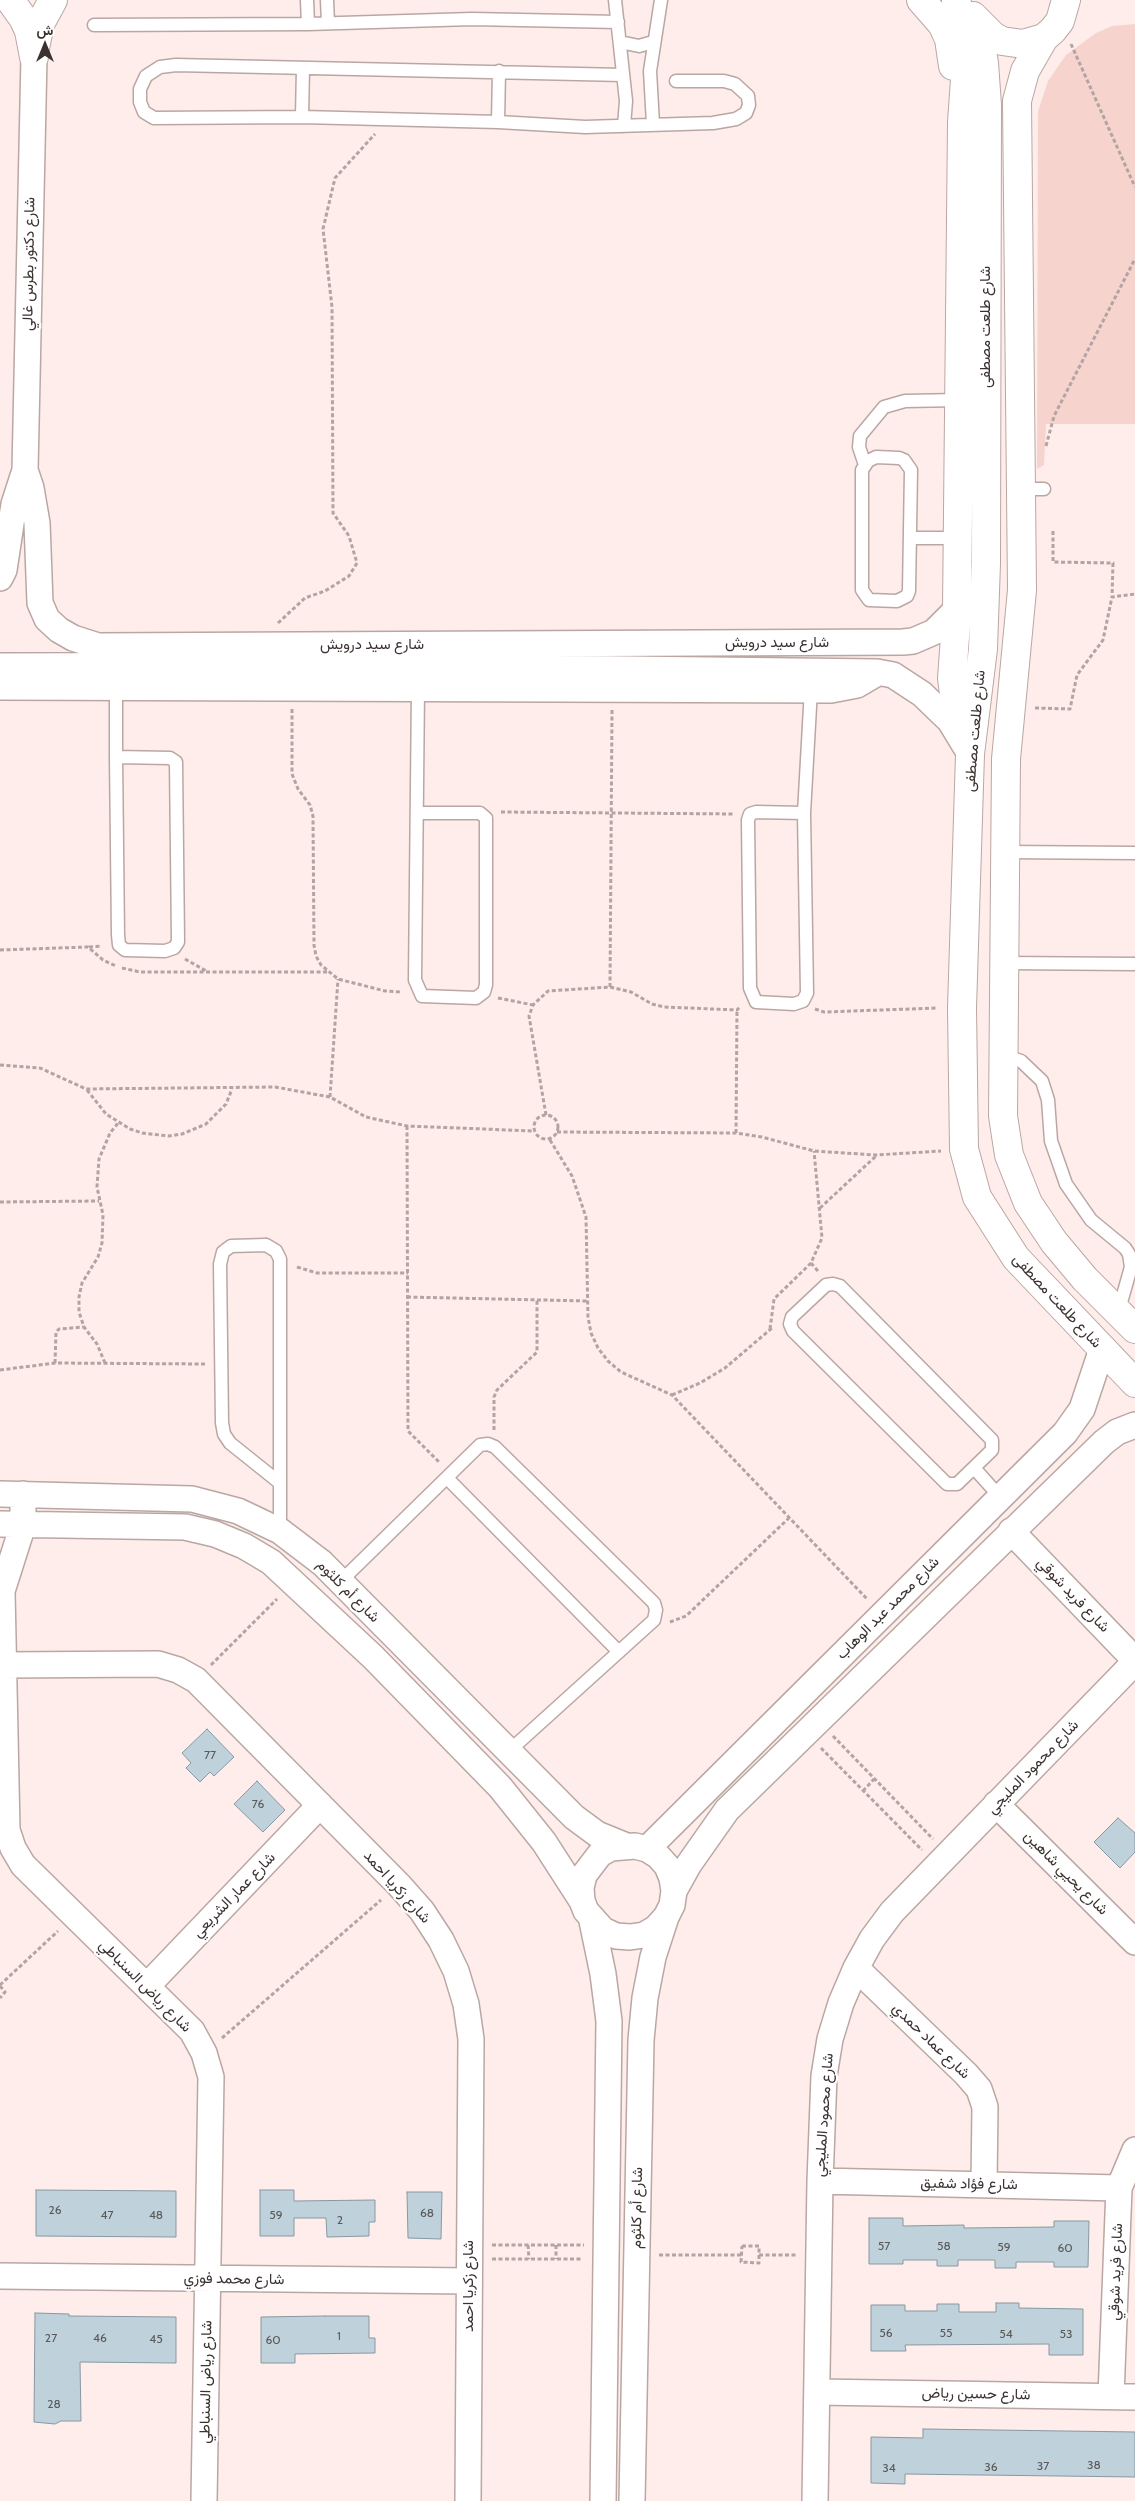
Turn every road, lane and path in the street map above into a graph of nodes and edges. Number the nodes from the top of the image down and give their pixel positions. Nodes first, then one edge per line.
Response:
1 (10, 0) edge
2 (53, 0) edge
3 (307, 0) edge
4 (327, 0) edge
5 (615, 0) edge
6 (661, 0) edge
7 (921, 0) edge
8 (963, 6) edge
9 (1064, 14) edge
10 (618, 22) junction
11 (328, 23) junction
12 (308, 24) junction
13 (94, 25) dead end
14 (620, 42) junction
15 (653, 42) junction
16 (34, 57) junction
17 (303, 68) junction
18 (499, 71) junction
19 (623, 75) junction
20 (676, 81) dead end
21 (302, 117) junction
22 (389, 119) junction
23 (498, 122) junction
24 (962, 122) junction
25 (653, 124) junction
26 (624, 126) junction
27 (1135, 187) edge
28 (1135, 258) edge
29 (960, 400) junction
30 (1044, 454) dead end
31 (865, 465) junction
32 (25, 470) junction
33 (1053, 531) dead end
34 (911, 538) junction
35 (958, 538) junction
36 (0, 578) edge
37 (1135, 594) edge
38 (1112, 597) junction
39 (957, 609) junction
40 (273, 646) junction
41 (0, 666) edge
42 (877, 672) junction
43 (292, 676) junction
44 (0, 687) edge
45 (116, 687) junction
46 (418, 688) junction
47 (612, 688) junction
48 (811, 689) junction
49 (1009, 708) junction
50 (971, 743) junction
51 (116, 757) junction
52 (611, 812) junction
53 (417, 813) junction
54 (750, 814) junction
55 (804, 814) junction
56 (486, 818) junction
57 (1004, 852) junction
58 (1135, 853) edge
59 (174, 948) junction
60 (1003, 963) junction
61 (1135, 964) edge
62 (210, 973) dead end
63 (338, 979) junction
64 (610, 987) junction
65 (417, 989) junction
66 (484, 992) junction
67 (804, 1001) junction
68 (533, 1005) junction
69 (962, 1011) junction
70 (1003, 1015) junction
71 (1003, 1055) junction
72 (0, 1065) edge
73 (86, 1089) junction
74 (232, 1089) junction
75 (330, 1097) junction
76 (546, 1115) junction
77 (119, 1122) junction
78 (407, 1126) junction
79 (534, 1131) junction
80 (557, 1132) junction
81 (736, 1133) junction
82 (550, 1140) junction
83 (964, 1149) junction
84 (814, 1151) junction
85 (876, 1155) junction
86 (99, 1201) junction
87 (0, 1202) edge
88 (820, 1208) junction
89 (280, 1259) junction
90 (408, 1273) junction
91 (407, 1298) junction
92 (537, 1299) junction
93 (587, 1301) junction
94 (1127, 1321) edge
95 (84, 1326) junction
96 (1102, 1349) junction
97 (55, 1363) junction
98 (105, 1363) junction
99 (221, 1364) junction
100 (0, 1370) edge
101 (1135, 1383) edge
102 (672, 1395) junction
103 (1135, 1425) edge
104 (495, 1447) junction
105 (975, 1468) junction
106 (449, 1476) junction
107 (280, 1483) junction
108 (11, 1494) edge
109 (1000, 1496) junction
110 (789, 1518) junction
111 (11, 1524) edge
112 (280, 1531) junction
113 (1011, 1531) junction
114 (294, 1582) junction
115 (340, 1582) junction
116 (1, 1589) edge
117 (882, 1615) junction
118 (654, 1620) junction
119 (619, 1652) junction
120 (1135, 1661) edge
121 (3, 1665) junction
122 (196, 1680) junction
123 (812, 1727) junction
124 (508, 1752) junction
125 (874, 1779) junction
126 (863, 1791) junction
127 (996, 1804) junction
128 (320, 1805) junction
129 (635, 1847) junction
130 (943, 1860) junction
131 (399, 1885) junction
132 (674, 1891) junction
133 (587, 1911) junction
134 (75, 1915) junction
135 (666, 1917) junction
136 (1135, 1942) edge
137 (856, 1968) junction
138 (0, 1986) edge
139 (147, 1986) junction
140 (0, 1998) edge
141 (204, 2053) junction
142 (1135, 2150) edge
143 (820, 2181) junction
144 (984, 2184) junction
145 (1119, 2188) junction
146 (528, 2245) junction
147 (556, 2245) junction
148 (606, 2253) junction
149 (636, 2255) junction
150 (741, 2255) junction
151 (760, 2255) junction
152 (819, 2255) junction
153 (529, 2259) junction
154 (556, 2259) junction
155 (469, 2262) junction
156 (0, 2276) edge
157 (208, 2278) junction
158 (817, 2392) junction
159 (1123, 2397) edge
160 (204, 2501) edge
161 (468, 2501) edge
162 (602, 2501) edge
163 (632, 2501) edge
164 (815, 2501) edge

1 - 16 street
2 - 16 street
3 - 12 lane
4 - 11 lane
5 - 10 lane
6 - 15 lane
7 - 24 street
8 - 9 street
8 - 24 street
8 - 50 street, شارع طلعت مصطفى
9 - 27 path
9 - 49 street
10 - 11 lane
10 - 14 lane
11 - 12 lane
12 - 13 lane
14 - 15 lane
14 - 19 lane
15 - 25 lane
16 - 32 street, شارع دكتور بطرس غالي
17 - 18 lane
17 - 21 lane
17 - 21 lane
18 - 19 lane
18 - 23 lane
19 - 26 lane
20 - 25 lane
21 - 22 lane
22 - 23 lane
22 - 40 path
23 - 26 lane
24 - 29 street
25 - 26 lane
28 - 30 path
29 - 31 lane
29 - 35 street
31 - 34 lane
31 - 34 lane
32 - 36 street
32 - 40 street, شارع سيد درويش
33 - 38 path
34 - 35 lane
35 - 39 street
37 - 38 path
38 - 49 path
39 - 40 street, شارع سيد درويش
39 - 50 street
41 - 43 street, شارع سيد درويش
42 - 43 street, شارع سيد درويش
42 - 48 street
42 - 50 street, شارع سيد درويش
43 - 45 street
43 - 46 street
43 - 63 path
44 - 45 street
45 - 51 lane
46 - 47 street
46 - 53 lane
47 - 48 street
47 - 52 path
48 - 55 lane
49 - 57 street
50 - 69 street, شارع طلعت مصطفى
51 - 59 lane
51 - 59 lane
52 - 54 path
52 - 56 path
52 - 64 path
53 - 56 lane
53 - 65 lane
54 - 55 lane
54 - 67 lane
55 - 67 lane
56 - 66 lane
57 - 58 lane
57 - 60 street
59 - 62 path
60 - 61 lane
60 - 70 street
63 - 65 path
63 - 75 path
64 - 68 path
64 - 81 path
65 - 66 lane
66 - 68 path
67 - 69 path
68 - 76 path
69 - 70 street
69 - 83 street, شارع طلعت مصطفى
70 - 71 street
71 - 94 street
71 - 94 lane
72 - 73 path
73 - 74 path
73 - 77 path
74 - 75 path
74 - 77 path
75 - 78 path
76 - 79 path
76 - 80 path
77 - 86 path
78 - 79 path
78 - 90 path
79 - 82 path
80 - 81 path
80 - 82 path
81 - 84 path
82 - 93 path
83 - 85 path
83 - 96 street, شارع طلعت مصطفى
84 - 85 path
84 - 88 path
85 - 88 path
86 - 87 path
86 - 95 path
88 - 102 path
89 - 90 path
89 - 99 lane
89 - 107 lane
90 - 91 path
91 - 92 path
91 - 106 path
92 - 93 path
92 - 104 path
93 - 102 path
95 - 97 path
95 - 98 path
96 - 101 street, شارع طلعت مصطفى
96 - 109 street, شارع محمد عبد الوهاب
97 - 98 path
97 - 100 path
98 - 99 path
99 - 107 lane
102 - 110 path
103 - 113 street, شارع محمد عبد الوهاب
104 - 106 lane
104 - 118 lane
105 - 105 lane
105 - 109 lane
106 - 115 lane
106 - 119 lane
107 - 112 lane
108 - 111 street, شارع رياض السنباطي
108 - 112 street, شارع أم كلثوم
109 - 117 street, شارع محمد عبد الوهاب
110 - 117 path
110 - 118 path
111 - 114 street, شارع أم كلثوم
111 - 116 street, شارع رياض السنباطي
112 - 115 street, شارع أم كلثوم
113 - 120 street, شارع فريد شوقي
113 - 123 street, شارع محمد عبد الوهاب
114 - 122 path
114 - 133 street, شارع أم كلثوم
115 - 124 street, شارع أم كلثوم
116 - 121 street, شارع رياض السنباطي
117 - 129 street, شارع محمد عبد الوهاب
118 - 119 lane
119 - 124 lane
120 - 127 street, شارع محمود المليجي
121 - 122 street, شارع زكريا احمد
121 - 134 street, شارع رياض السنباطي
122 - 128 street, شارع زكريا احمد
123 - 125 path
123 - 126 path
123 - 132 street, شارع محمد عبد الوهاب
124 - 129 street, شارع أم كلثوم
125 - 126 path
125 - 130 path
126 - 130 path
127 - 130 street, شارع محمود المليجي
127 - 136 street, شارع يحيي شاهين
128 - 131 street, شارع زكريا احمد
128 - 139 street, شارع عمار الشريعي
129 - 132 street
129 - 133 street
130 - 137 street, شارع محمود المليجي
131 - 141 path
131 - 155 street, شارع زكريا احمد
132 - 135 street
133 - 135 street
133 - 148 street, شارع أم كلثوم
134 - 138 path
134 - 139 street, شارع رياض السنباطي
135 - 149 street, شارع أم كلثوم
137 - 143 street, شارع محمود المليجي
137 - 144 street, شارع عماد حمدي
138 - 140 path
139 - 141 street, شارع رياض السنباطي
141 - 157 street, شارع رياض السنباطي
142 - 145 street, شارع فريد شوقي
143 - 144 street, شارع فؤاد شفيق
143 - 152 street, شارع محمود المليجي
144 - 145 street, شارع فؤاد شفيق
145 - 159 street, شارع فريد شوقي
146 - 147 path
146 - 153 path
146 - 155 path
147 - 148 path
147 - 154 path
148 - 154 path
148 - 162 street, شارع أم كلثوم
149 - 150 path
149 - 163 street, شارع أم كلثوم
150 - 151 path
150 - 151 path
151 - 152 path
152 - 158 street, شارع محمود المليجي
153 - 154 path
153 - 155 path
155 - 157 street, شارع محمد فوزي
155 - 161 street, شارع زكريا احمد
156 - 157 street, شارع محمد فوزي
157 - 160 street, شارع رياض السنباطي
158 - 159 street, شارع حسين رياض
158 - 164 street, شارع محمود المليجي

